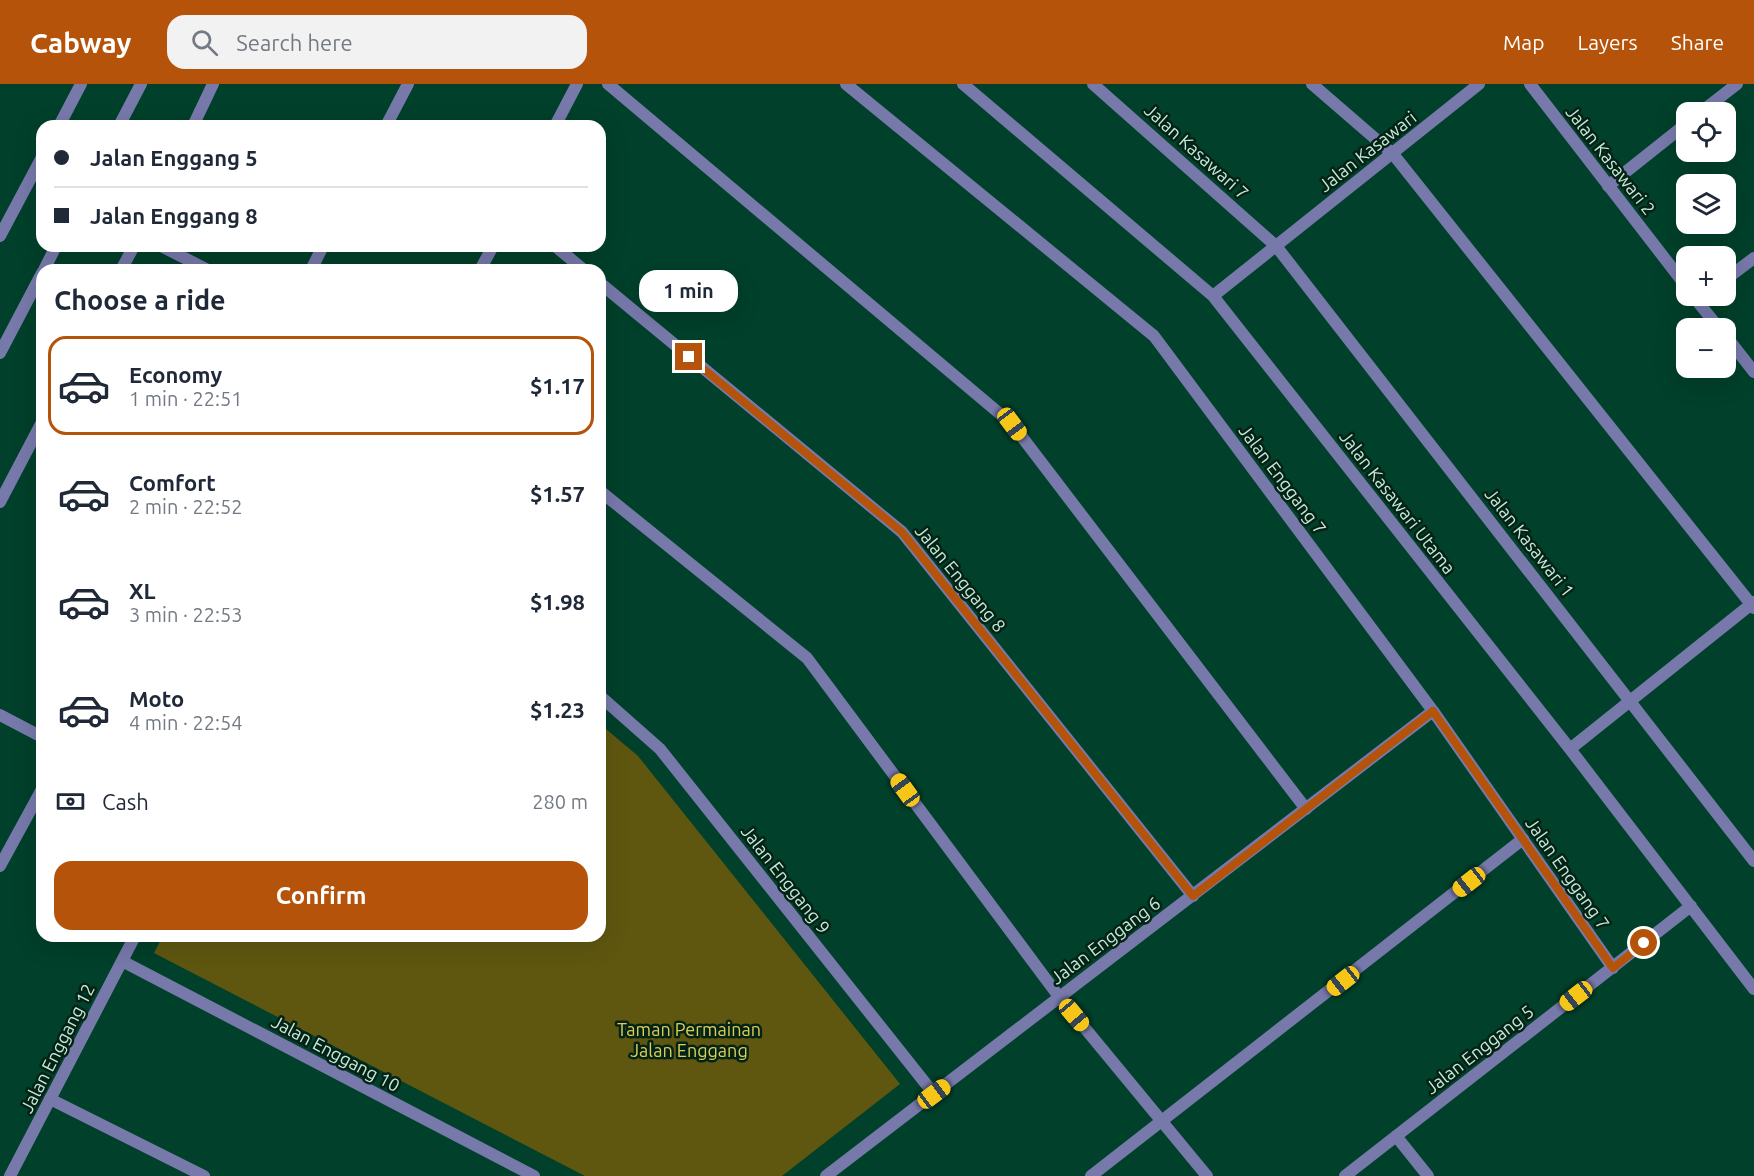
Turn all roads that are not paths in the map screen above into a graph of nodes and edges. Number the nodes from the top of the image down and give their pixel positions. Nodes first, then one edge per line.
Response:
1 (81, 84) edge
2 (141, 84) edge
3 (213, 84) edge
4 (408, 84) edge
5 (577, 84) edge
6 (608, 84) edge
7 (846, 84) edge
8 (963, 84) edge
9 (1093, 84) edge
10 (1311, 84) edge
11 (1479, 84) edge
12 (1530, 84) edge
13 (1737, 84) edge
14 (1714, 102) edge
15 (62, 120) edge
16 (122, 120) edge
17 (196, 120) edge
18 (389, 120) edge
19 (558, 120) edge
20 (1676, 132) edge
21 (1393, 154) junction
22 (36, 168) edge
23 (1608, 186) junction
24 (0, 236) edge
25 (1276, 246) junction
26 (173, 252) edge
27 (562, 252) edge
28 (1754, 258) edge
29 (196, 264) edge
30 (577, 264) edge
31 (1736, 272) edge
32 (1676, 273) edge
33 (36, 285) edge
34 (606, 288) edge
35 (1213, 297) junction
36 (1736, 349) edge
37 (0, 353) edge
38 (1754, 372) edge
39 (36, 433) edge
40 (606, 496) edge
41 (0, 502) edge
42 (1753, 605) edge
43 (1630, 700) junction
44 (606, 701) edge
45 (1433, 711) junction
46 (0, 715) edge
47 (36, 734) edge
48 (1570, 749) junction
49 (36, 800) edge
50 (1306, 809) junction
51 (1523, 839) junction
52 (1754, 861) edge
53 (0, 866) edge
54 (1193, 896) junction
55 (1691, 906) junction
56 (132, 942) edge
57 (122, 961) junction
58 (1613, 968) junction
59 (1754, 989) edge
60 (1060, 998) junction
61 (934, 1094) junction
62 (50, 1100) junction
63 (1162, 1122) junction
64 (1396, 1136) junction
65 (10, 1176) edge
66 (204, 1176) edge
67 (534, 1176) edge
68 (826, 1176) edge
69 (1091, 1176) edge
70 (1207, 1176) edge
71 (1345, 1176) edge
72 (1428, 1176) edge

1 - 15 street
2 - 16 street
3 - 17 street
4 - 18 street
5 - 19 street
6 - 50 street
7 - 45 street, Jalan Enggang 7
8 - 35 street, Jalan Kasawari Utama
9 - 25 street, Jalan Kasawari 7
10 - 21 street
11 - 21 street, Jalan Kasawari
12 - 23 street, Jalan Kasawari 2
13 - 14 street
20 - 23 street
21 - 25 street, Jalan Kasawari
21 - 42 street
22 - 24 street
23 - 32 street, Jalan Kasawari 2
25 - 35 street, Jalan Kasawari
25 - 43 street, Jalan Kasawari 1
26 - 29 street
27 - 30 street
28 - 31 street
33 - 37 street
34 - 54 street, Jalan Enggang 8
35 - 48 street, Jalan Kasawari Utama
36 - 38 street
39 - 41 street
40 - 60 street
42 - 43 street
43 - 48 street
43 - 52 street, Jalan Kasawari 1
44 - 61 street, Jalan Enggang 9
45 - 50 street, Jalan Enggang 6
45 - 51 street, Jalan Enggang 7
46 - 47 street
48 - 55 street, Jalan Kasawari Utama
49 - 53 street
50 - 54 street, Jalan Enggang 6
51 - 58 street, Jalan Enggang 7
51 - 63 street
54 - 60 street, Jalan Enggang 6
55 - 58 street, Jalan Enggang 5
55 - 59 street, Jalan Kasawari Utama
56 - 57 street, Jalan Enggang 12
57 - 62 street, Jalan Enggang 12
57 - 67 street, Jalan Enggang 10
58 - 64 street, Jalan Enggang 5
60 - 61 street, Jalan Enggang 6
60 - 63 street
61 - 68 street, Jalan Enggang 6
62 - 65 street, Jalan Enggang 12
62 - 66 street
63 - 69 street
63 - 70 street
64 - 71 street, Jalan Enggang 5
64 - 72 street

